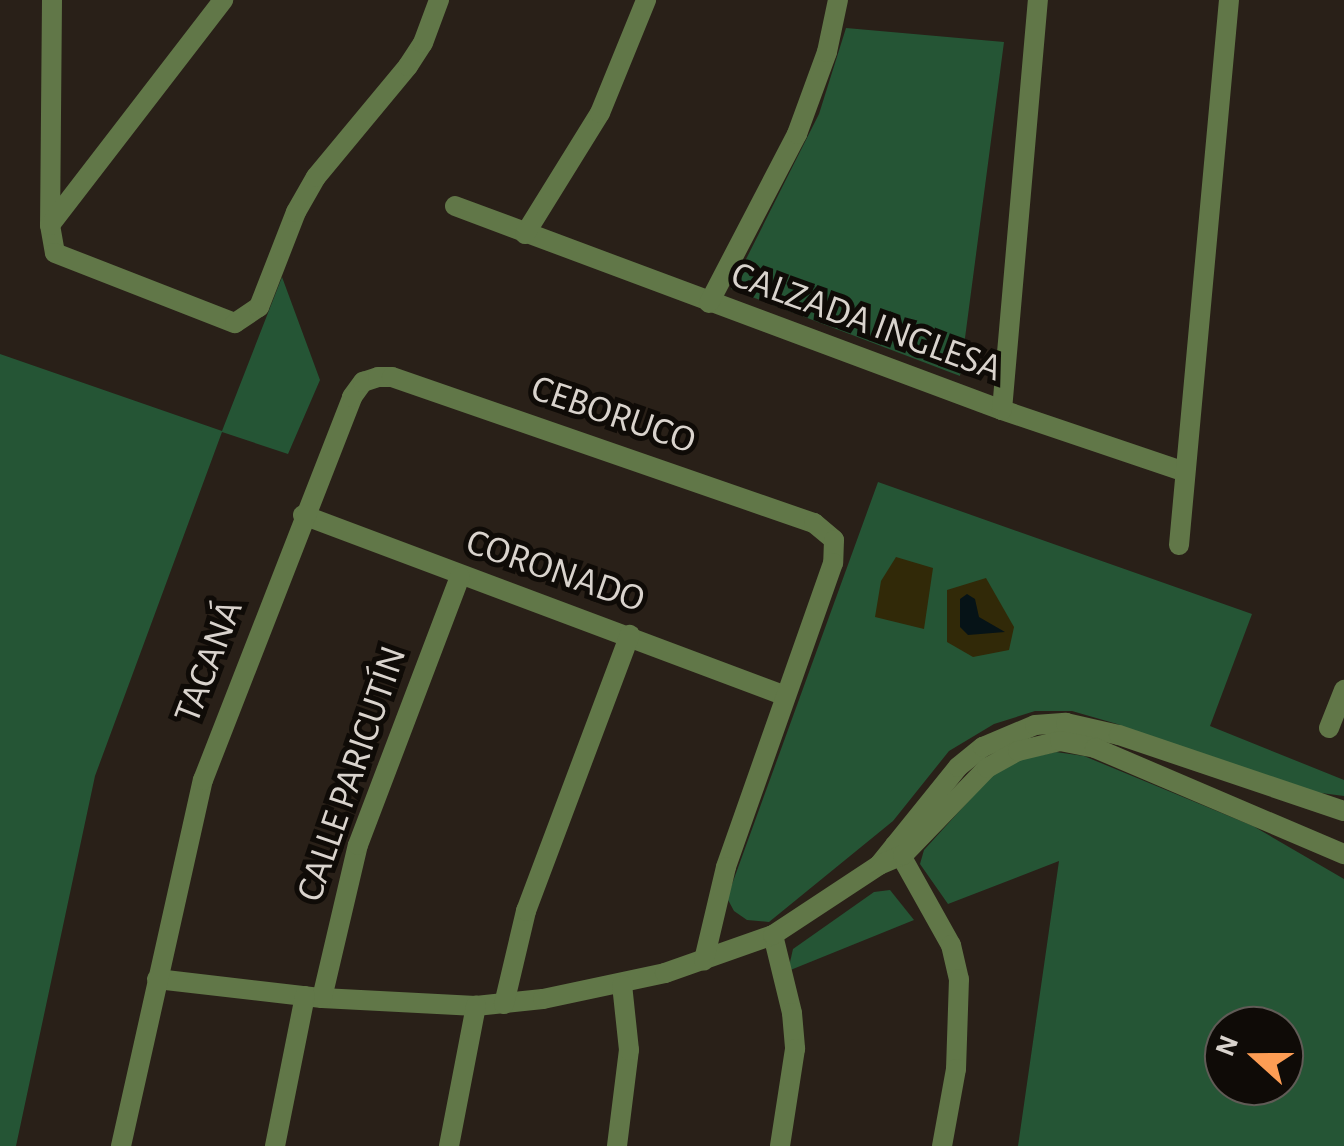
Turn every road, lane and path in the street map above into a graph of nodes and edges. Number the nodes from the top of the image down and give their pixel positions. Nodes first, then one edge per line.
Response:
1 (52, 0) edge
2 (222, 0) edge
3 (438, 0) edge
4 (646, 0) edge
5 (838, 0) edge
6 (1038, 0) edge
7 (1229, 0) edge
8 (455, 206) dead end
9 (50, 225) junction
10 (524, 234) junction
11 (709, 303) junction
12 (363, 382) joint
13 (1002, 410) junction
14 (1185, 472) junction
15 (303, 515) junction
16 (1179, 545) dead end
17 (460, 576) junction
18 (630, 636) junction
19 (1344, 690) edge
20 (783, 695) junction
21 (1328, 728) dead end
22 (1306, 800) junction
23 (1344, 811) edge
24 (1296, 831) junction
25 (898, 849) junction
26 (1344, 854) edge
27 (772, 935) junction
28 (704, 960) junction
29 (157, 979) junction
30 (622, 985) junction
31 (314, 997) junction
32 (504, 1004) junction
33 (476, 1006) junction
34 (121, 1146) edge
35 (275, 1146) edge
36 (449, 1146) edge
37 (617, 1146) edge
38 (780, 1146) edge
39 (942, 1146) edge

1 - 9 street
2 - 9 street
3 - 9 street
4 - 10 street
5 - 11 street
6 - 13 street
7 - 14 street
8 - 10 street, CALZADA INGLESA
10 - 11 street, CALZADA INGLESA
11 - 13 street, CALZADA INGLESA
12 - 15 street, TACANÁ
12 - 20 street, CEBORUCO
13 - 14 street, CALZADA INGLESA
14 - 16 street
15 - 17 street, CORONADO
15 - 29 street, TACANÁ
17 - 18 street, CORONADO
17 - 31 street, CALLE PARICUTÍN
18 - 20 street, CORONADO
18 - 32 street
19 - 21 street
20 - 28 street
22 - 23 street
22 - 24 street
22 - 25 street
24 - 25 street
24 - 26 street
25 - 27 street
25 - 39 street
27 - 28 street
27 - 38 street
28 - 30 street
29 - 31 street
29 - 34 street, TACANÁ
30 - 32 street
30 - 37 street
31 - 33 street
31 - 35 street, CALLE PARICUTÍN
32 - 33 street
33 - 36 street

